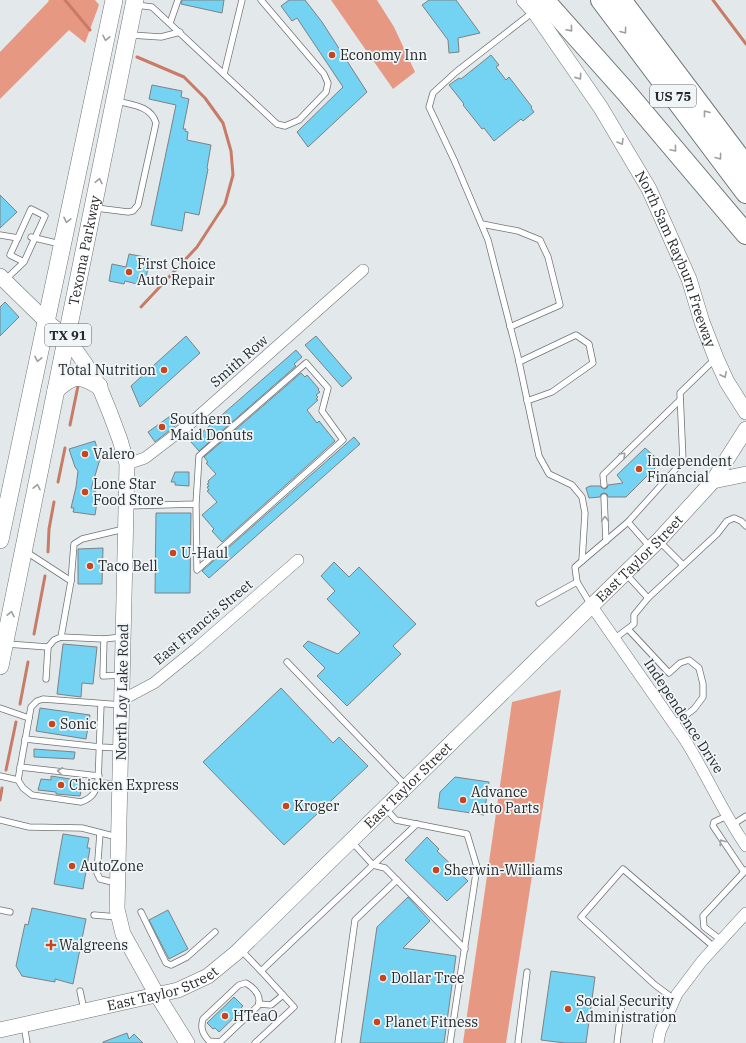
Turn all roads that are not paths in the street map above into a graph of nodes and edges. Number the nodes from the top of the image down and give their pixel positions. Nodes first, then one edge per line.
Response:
1 (114, 0) edge
2 (178, 0) edge
3 (242, 0) edge
4 (261, 0) edge
5 (601, 0) edge
6 (621, 0) edge
7 (132, 2) edge
8 (534, 4) edge
9 (170, 23) junction
10 (180, 32) junction
11 (128, 35) junction
12 (224, 74) junction
13 (115, 101) junction
14 (746, 166) edge
15 (746, 193) edge
16 (93, 207) junction
17 (482, 224) junction
18 (746, 234) edge
19 (0, 235) edge
20 (33, 237) junction
21 (18, 238) junction
22 (62, 244) junction
23 (24, 262) junction
24 (363, 270) dead end
25 (1, 280) edge
26 (46, 321) junction
27 (510, 327) junction
28 (67, 338) junction
29 (716, 358) junction
30 (519, 362) junction
31 (98, 386) junction
32 (56, 390) junction
33 (680, 400) junction
34 (527, 401) junction
35 (746, 412) edge
36 (746, 429) edge
37 (127, 464) junction
38 (746, 474) edge
39 (713, 481) junction
40 (604, 485) dead end
41 (604, 497) dead end
42 (196, 504) junction
43 (126, 506) junction
44 (628, 522) junction
45 (746, 526) edge
46 (126, 529) junction
47 (0, 540) edge
48 (606, 541) junction
49 (655, 544) junction
50 (24, 550) junction
51 (298, 560) dead end
52 (582, 561) junction
53 (683, 565) junction
54 (625, 573) junction
55 (71, 580) junction
56 (577, 582) junction
57 (648, 598) junction
58 (539, 603) dead end
59 (591, 605) junction
60 (628, 629) junction
61 (61, 637) junction
62 (123, 637) junction
63 (614, 639) junction
64 (104, 640) junction
65 (4, 644) junction
66 (48, 647) junction
67 (287, 662) dead end
68 (0, 666) edge
69 (122, 675) junction
70 (46, 679) dead end
71 (122, 702) junction
72 (101, 704) junction
73 (0, 708) edge
74 (29, 718) junction
75 (674, 724) junction
76 (25, 738) junction
77 (100, 747) junction
78 (121, 748) junction
79 (20, 767) junction
80 (0, 776) edge
81 (99, 776) junction
82 (18, 780) junction
83 (98, 783) junction
84 (120, 784) junction
85 (406, 786) junction
86 (384, 807) junction
87 (746, 816) edge
88 (0, 820) edge
89 (730, 820) junction
90 (417, 824) junction
91 (100, 833) junction
92 (119, 838) junction
93 (350, 841) junction
94 (746, 846) edge
95 (373, 865) junction
96 (745, 871) edge
97 (397, 880) junction
98 (118, 884) junction
99 (0, 910) edge
100 (10, 912) dead end
101 (141, 912) dead end
102 (746, 912) edge
103 (94, 915) dead end
104 (119, 917) junction
105 (215, 932) dead end
106 (718, 944) junction
107 (240, 949) junction
108 (465, 949) junction
109 (261, 971) junction
110 (527, 972) dead end
111 (80, 991) dead end
112 (157, 995) junction
113 (283, 995) junction
114 (674, 999) junction
115 (622, 1003) dead end
116 (259, 1004) junction
117 (84, 1012) junction
118 (24, 1025) junction
119 (0, 1030) edge
120 (220, 1042) edge
121 (27, 1043) edge
122 (187, 1043) edge
123 (255, 1043) edge
124 (338, 1043) edge
125 (450, 1043) edge
126 (518, 1043) edge
127 (617, 1043) edge
128 (658, 1043) edge

1 -> 22 main road, Texoma Parkway / TX 91
2 - 9 lane
3 - 12 lane
4 - 12 lane
5 -> 15 highway, US 75
14 -> 6 highway, US 75
7 - 9 lane
7 - 11 main road, Texoma Parkway / TX 91
8 - 17 lane
8 -> 18 highway
8 -> 29 main road, North Sam Rayburn Freeway
9 - 10 lane
10 - 11 lane
10 - 12 lane
11 - 13 main road, Texoma Parkway / TX 91
16 -> 13 main road, Texoma Parkway / TX 91
13 - 16 lane
16 - 28 main road, Texoma Parkway / TX 91
17 - 27 lane
17 - 27 lane
19 - 21 lane
20 - 21 lane
20 - 22 lane
20 - 23 lane
21 - 23 lane
22 - 26 main road, Texoma Parkway / TX 91
23 - 25 lane
24 - 37 street, Smith Row
25 - 26 main road, North Loy Lake Road
26 - 28 main road, North Loy Lake Road
26 -> 47 main road, Texoma Parkway / TX 91
27 - 30 lane
28 - 31 main road, North Loy Lake Road
28 - 32 main road, Texoma Parkway / TX 91
29 - 33 lane
29 -> 35 main road, North Sam Rayburn Freeway
30 - 34 lane
30 - 34 lane
31 - 32 main road
31 - 37 main road, North Loy Lake Road
50 -> 32 main road, Texoma Parkway / TX 91
40 -> 33 lane
33 - 44 lane
34 - 52 lane
36 - 39 main road, East Taylor Street
37 - 43 main road, North Loy Lake Road
38 - 39 main road
39 - 49 main road, East Taylor Street
48 -> 41 lane
42 - 42 lane
42 - 43 lane
43 - 46 main road, North Loy Lake Road
44 - 48 lane
44 - 49 lane
45 - 53 lane
46 - 55 lane
46 - 62 main road, North Loy Lake Road
48 - 52 lane
49 - 53 lane
49 - 54 main road, East Taylor Street
50 - 55 lane
65 -> 50 main road, Texoma Parkway / TX 91
51 - 71 street, East Francis Street
52 - 56 lane
53 - 57 lane
54 - 57 lane
54 - 59 main road, East Taylor Street
55 - 61 lane
56 - 58 lane
56 - 59 lane
57 - 60 lane
59 - 63 street, Independence Drive
59 - 85 main road, East Taylor Street
60 - 63 lane
60 - 75 lane
61 - 64 lane
61 - 66 lane
62 - 64 lane
62 - 69 main road, North Loy Lake Road
63 - 75 street, Independence Drive
64 - 69 lane
65 - 66 lane
65 - 68 main road, Texoma Parkway / TX 91
66 - 70 lane
67 - 85 lane
69 - 71 main road, North Loy Lake Road
71 - 72 lane
71 - 78 main road, North Loy Lake Road
72 - 74 lane
72 - 77 lane
73 - 74 lane
74 - 76 lane
75 - 89 street, Independence Drive
76 - 77 lane
76 - 79 lane
77 - 78 lane
77 - 81 lane
78 - 84 main road, North Loy Lake Road
81 -> 79 lane
79 - 82 lane
80 - 82 lane
81 - 83 lane
82 - 83 lane
83 - 84 lane
84 - 92 main road, North Loy Lake Road
85 - 86 main road, East Taylor Street
86 - 90 lane
86 - 93 main road, East Taylor Street
87 - 89 lane
88 - 91 lane
89 - 94 street, Independence Drive
96 -> 89 lane
90 - 95 lane
90 - 108 lane
91 - 92 lane
91 - 98 lane
92 - 98 main road, North Loy Lake Road
93 - 95 lane
93 - 107 main road, East Taylor Street
95 - 97 lane
95 - 109 lane
96 - 106 lane
97 - 108 lane
97 - 124 lane
98 - 104 main road, North Loy Lake Road
99 - 100 lane
101 - 105 lane
102 - 106 street
103 - 104 lane
104 - 112 main road, North Loy Lake Road
106 - 114 street
106 - 114 lane
107 - 109 lane
107 - 112 main road, East Taylor Street
108 - 125 lane
109 - 113 lane
110 - 126 lane
111 - 117 lane
112 - 117 main road, East Taylor Street
112 - 122 main road, North Loy Lake Road
113 - 116 lane
113 - 123 lane
114 - 128 street
115 - 127 lane
116 - 120 lane
116 - 120 lane
117 - 118 main road, East Taylor Street
118 - 119 main road, East Taylor Street
118 - 121 lane

